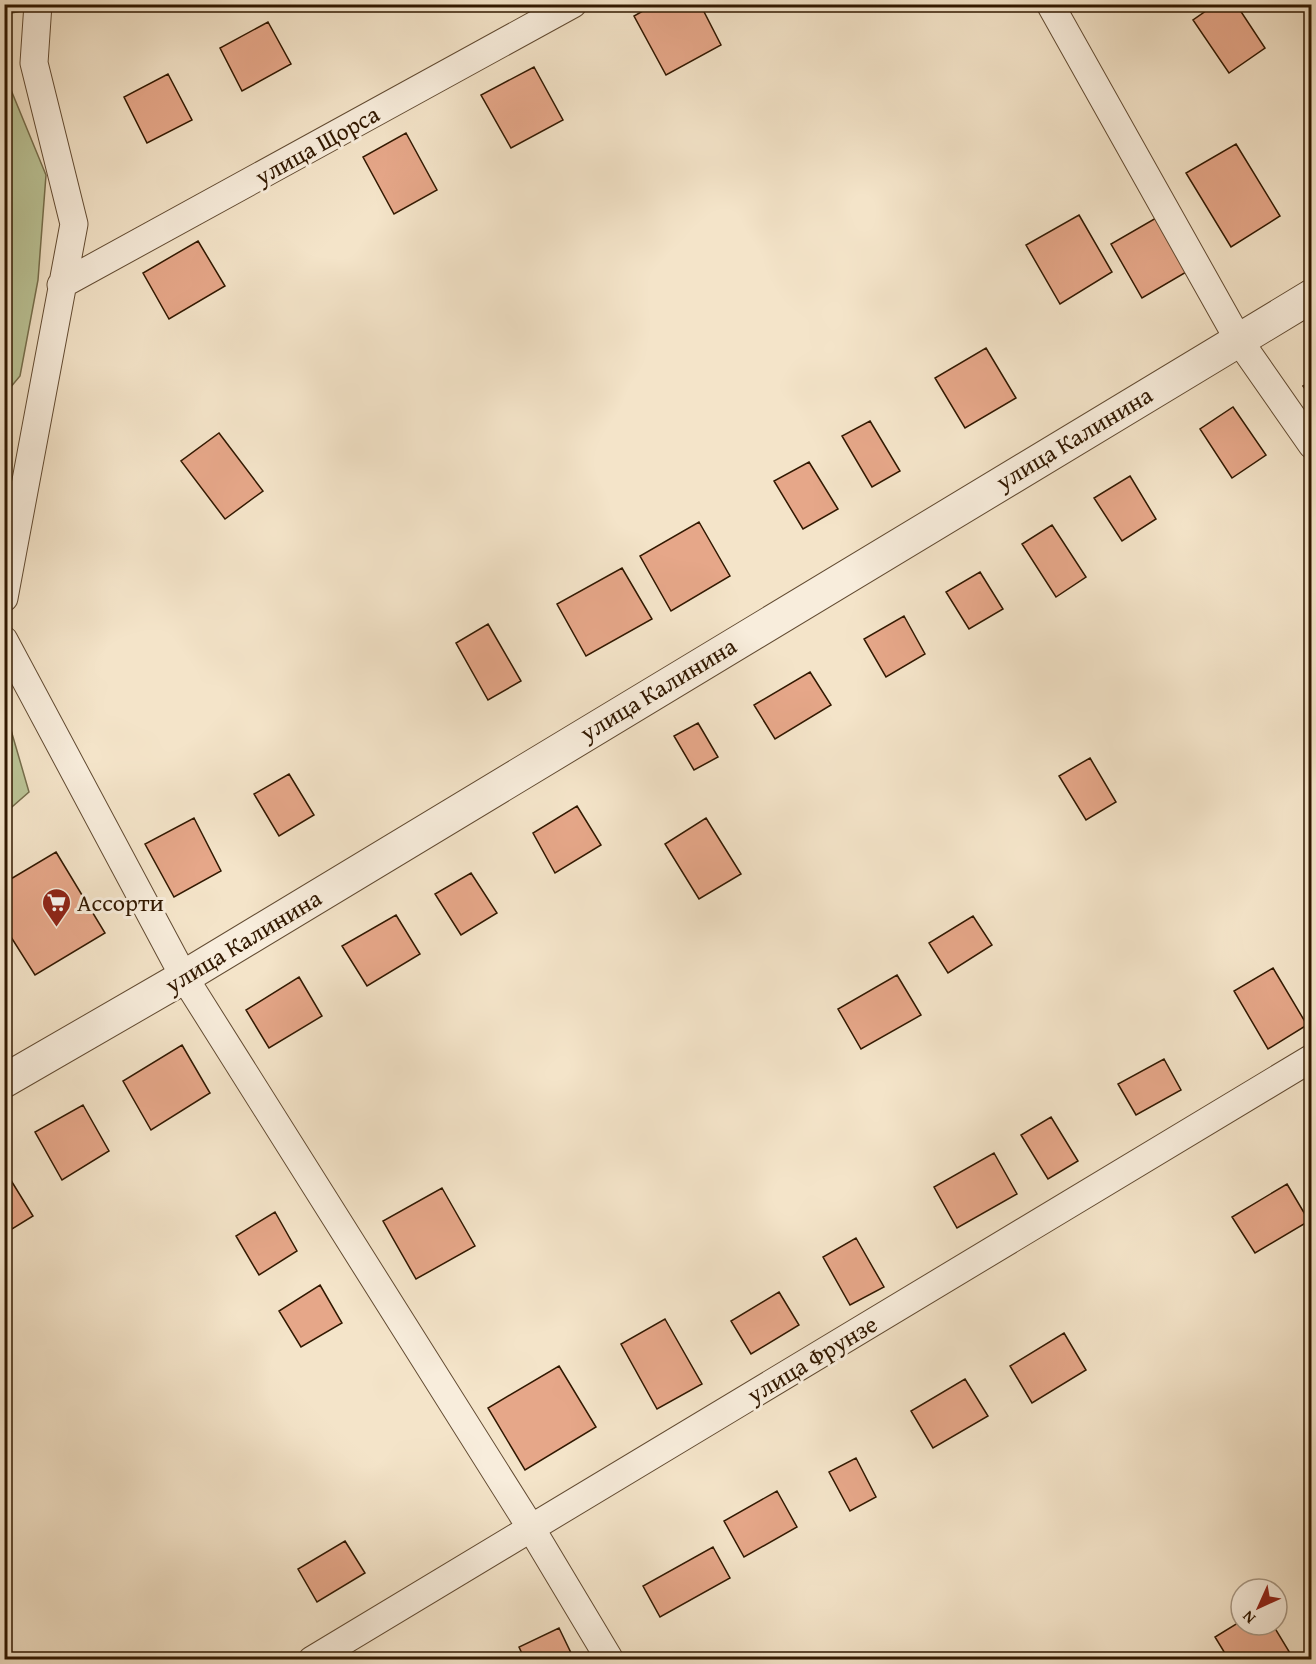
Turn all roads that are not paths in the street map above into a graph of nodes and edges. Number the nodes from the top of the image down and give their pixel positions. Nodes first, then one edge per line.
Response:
1 (38, 4) edge
2 (573, 4) edge
3 (1050, 4) edge
4 (61, 285) junction
5 (1311, 296) edge
6 (1238, 339) junction
7 (1311, 445) edge
8 (4, 598) edge
9 (4, 640) edge
10 (184, 976) junction
11 (1311, 1058) edge
12 (4, 1081) edge
13 (531, 1528) junction
14 (312, 1659) edge
15 (610, 1659) edge

1 - 4 street
2 - 4 street, улица Щорса
3 - 6 street
4 - 8 street
5 - 6 street, улица Калинина
6 - 7 street
6 - 10 street, улица Калинина
9 - 10 street
10 - 12 street, улица Калинина
10 - 13 street
11 - 13 street, улица Фрунзе
13 - 14 street, улица Фрунзе
13 - 15 street

